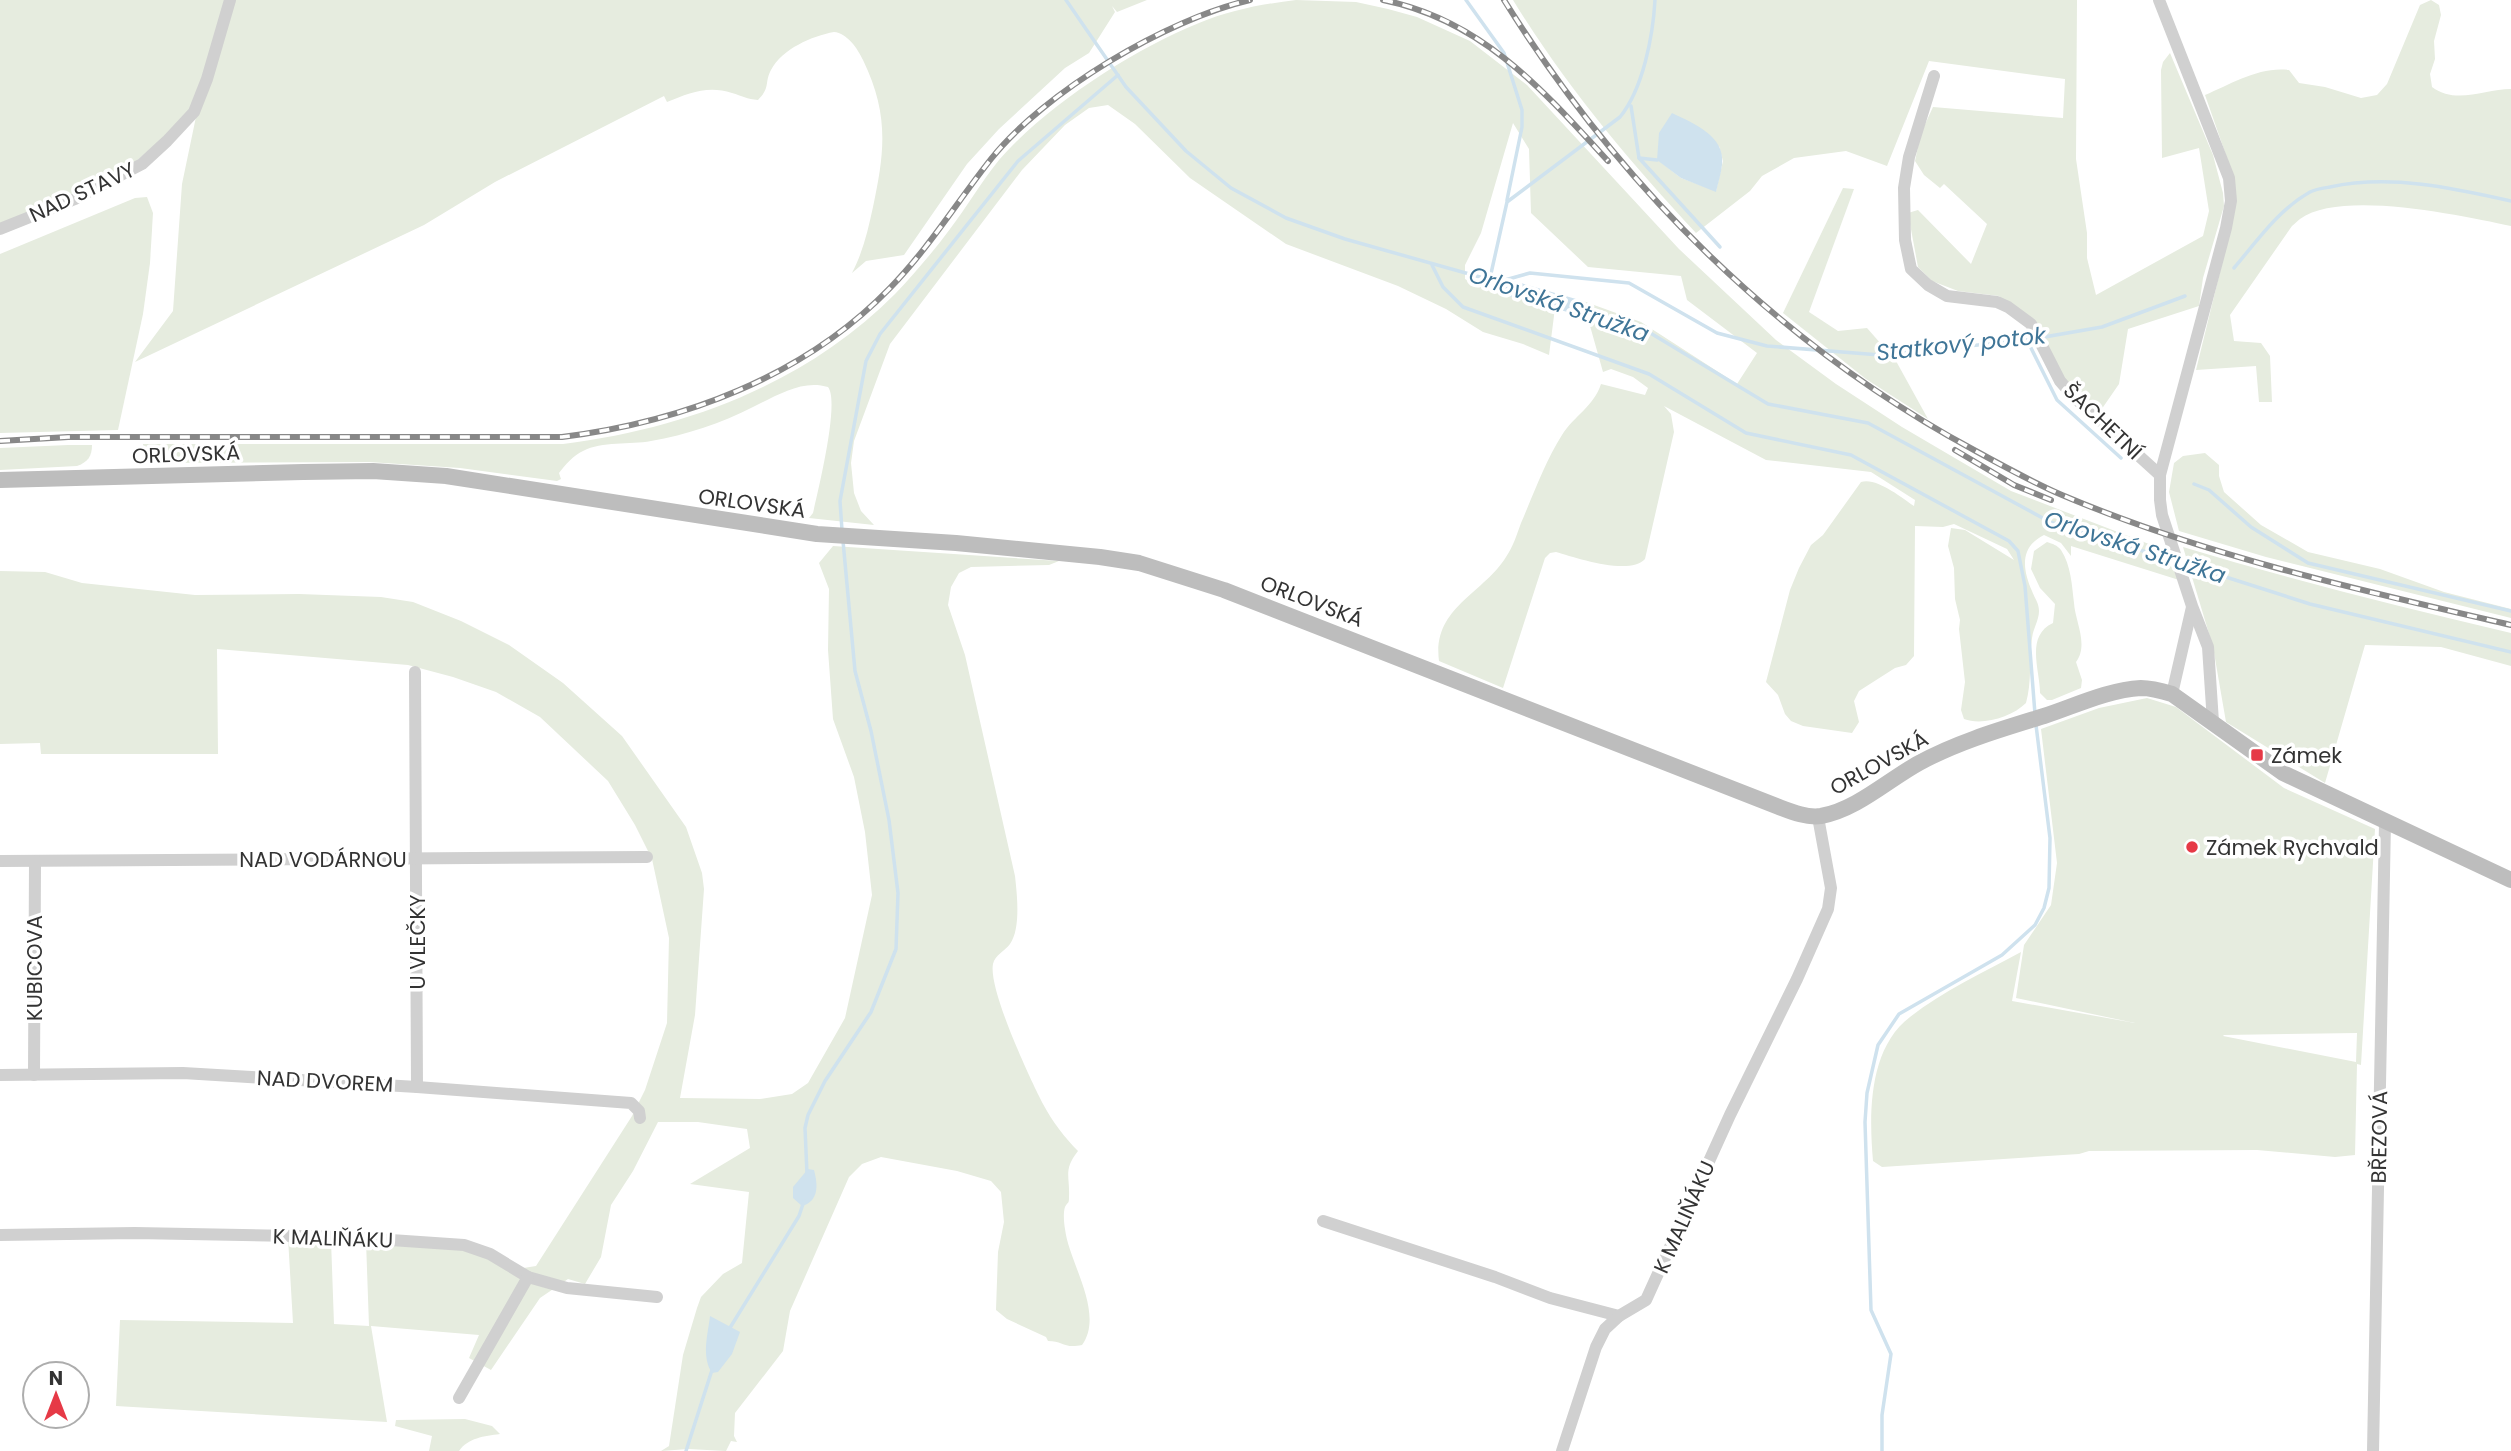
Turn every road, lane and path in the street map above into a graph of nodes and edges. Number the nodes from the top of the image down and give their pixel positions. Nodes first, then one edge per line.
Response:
1 (230, 0) edge
2 (2159, 0) edge
3 (1934, 76) dead end
4 (0, 229) edge
5 (2160, 475) junction
6 (0, 480) edge
7 (2192, 606) junction
8 (415, 672) dead end
9 (2172, 694) junction
10 (2213, 722) junction
11 (1818, 817) junction
12 (2385, 822) junction
13 (647, 857) dead end
14 (418, 859) junction
15 (0, 861) edge
16 (35, 861) junction
17 (2511, 880) edge
18 (0, 1075) edge
19 (34, 1075) junction
20 (418, 1087) junction
21 (640, 1118) dead end
22 (1323, 1221) dead end
23 (0, 1235) edge
24 (528, 1277) junction
25 (657, 1297) dead end
26 (1619, 1316) junction
27 (459, 1398) dead end
28 (1562, 1451) edge
29 (2373, 1451) edge

1 - 4 street, NAD STAVY
2 - 5 street, ŠACHETNÍ
3 - 5 street, ŠACHETNÍ
5 - 7 street, ŠACHETNÍ
6 - 11 main road, ORLOVSKÁ
7 - 9 street
7 - 10 street, ŠACHETNÍ
8 - 14 street, U VLEČKY
9 - 10 main road, ORLOVSKÁ
9 - 11 main road, ORLOVSKÁ
10 - 12 main road, ORLOVSKÁ
11 - 26 street, K MALIŇÁKU
12 - 17 main road, ORLOVSKÁ
12 - 29 street, BŘEZOVÁ
13 - 14 street, NAD VODÁRNOU
14 - 16 street, NAD VODÁRNOU
14 - 20 street, U VLEČKY
15 - 16 street, NAD VODÁRNOU
16 - 19 street, KUBICOVA
18 - 19 street, NAD DVOREM
19 - 20 street, NAD DVOREM
20 - 21 street, NAD DVOREM
22 - 26 street
23 - 24 street, K MALIŇÁKU
24 - 25 street, K MALIŇÁKU
24 - 27 street
26 - 28 street, K MALIŇÁKU

